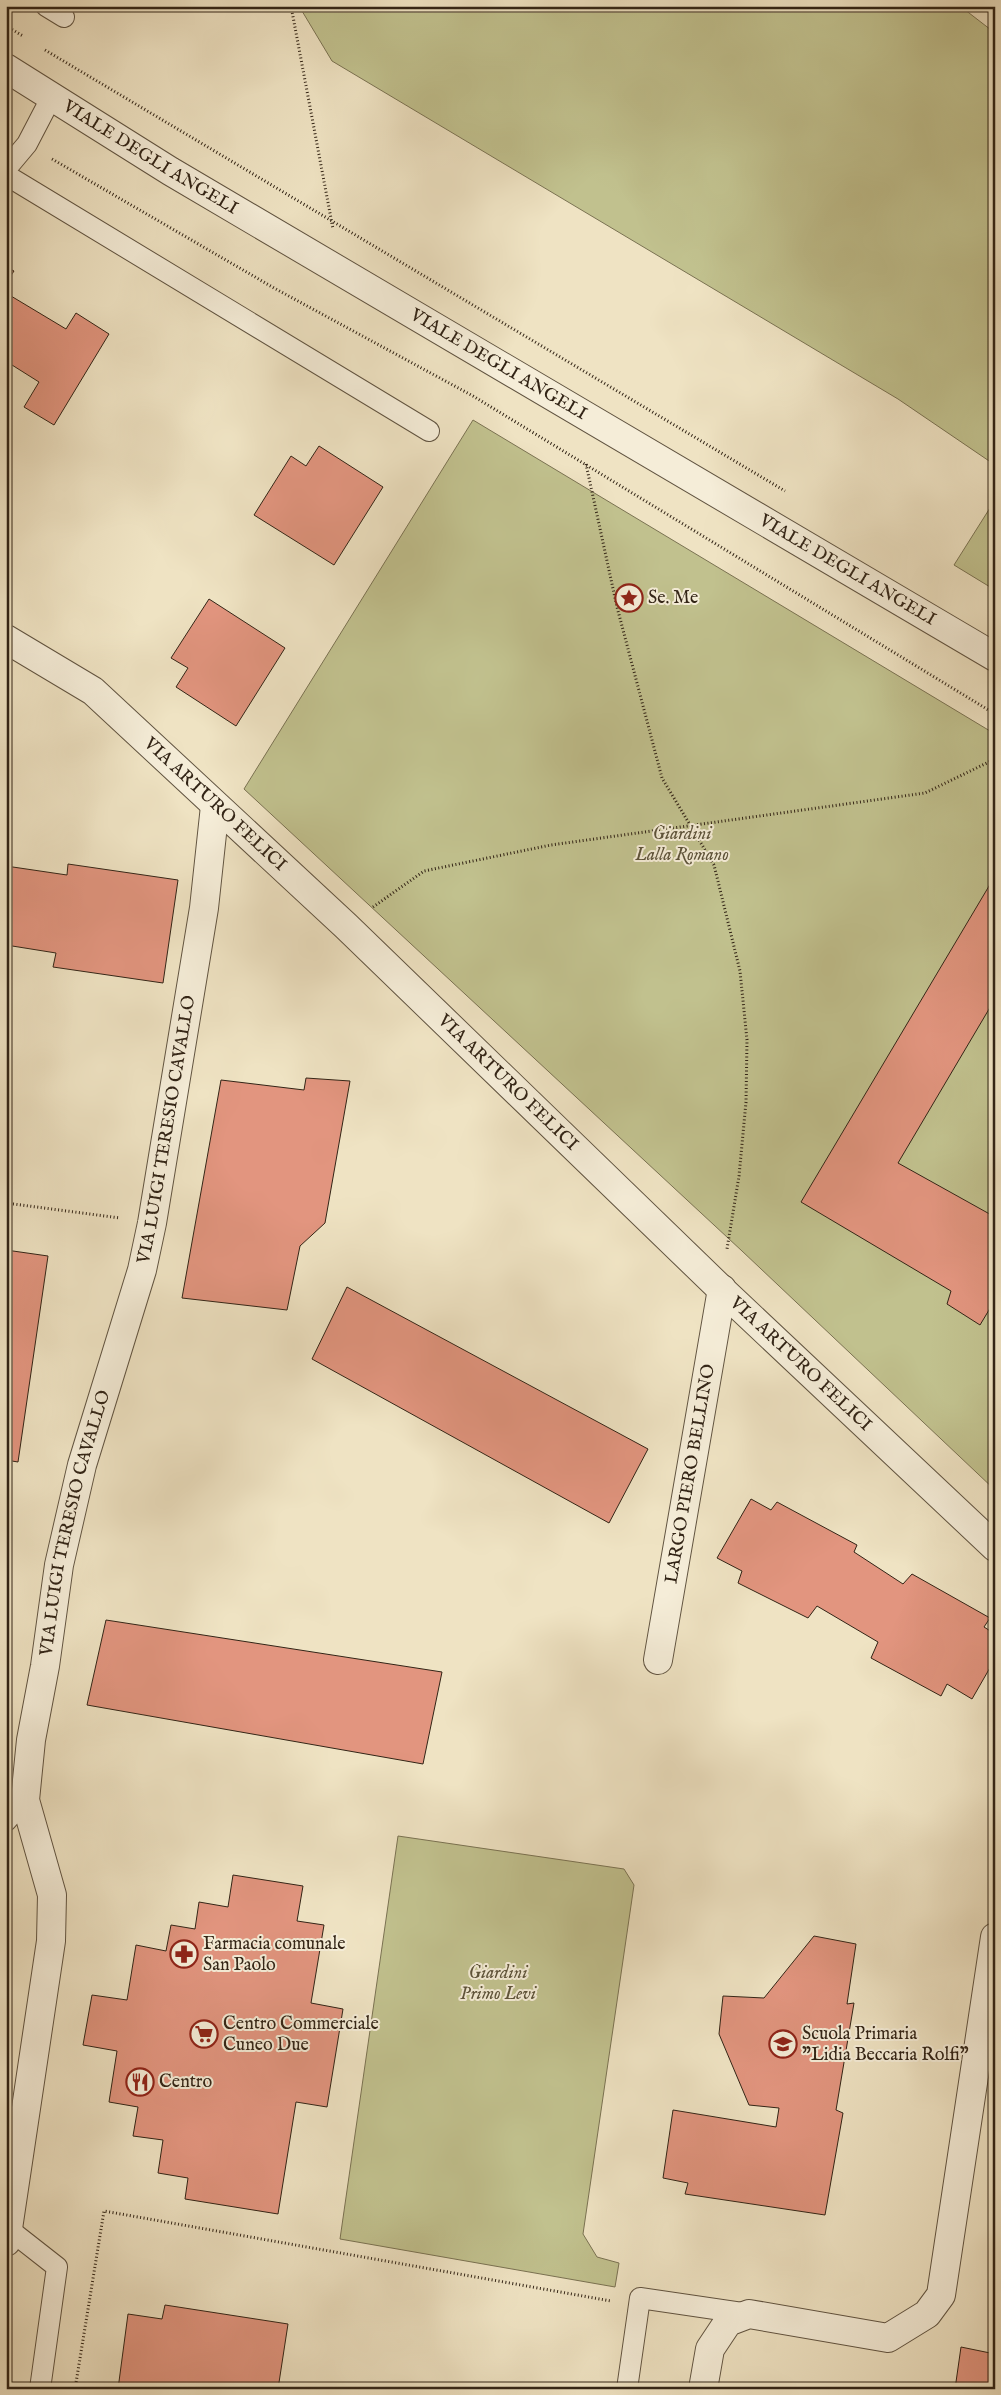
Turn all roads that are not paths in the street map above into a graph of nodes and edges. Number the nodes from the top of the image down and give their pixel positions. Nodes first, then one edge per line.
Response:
1 (46, 6) edge
2 (64, 17) dead end
3 (6, 68) edge
4 (52, 96) junction
5 (6, 169) edge
6 (6, 175) edge
7 (429, 430) dead end
8 (6, 639) edge
9 (995, 657) edge
10 (215, 806) junction
11 (721, 1289) junction
12 (995, 1547) edge
13 (658, 1660) dead end
14 (25, 1800) junction
15 (6, 1821) edge
16 (995, 1937) edge
17 (7, 2232) edge
18 (749, 2314) junction
19 (40, 2389) edge
20 (627, 2389) edge
21 (703, 2389) edge

1 - 2 lane
3 - 4 street, VIALE DEGLI ANGELI
4 - 5 lane
4 - 9 street, VIALE DEGLI ANGELI
6 - 7 lane
8 - 10 street, VIA ARTURO FELICI
10 - 11 street, VIA ARTURO FELICI
10 - 14 street, VIA LUIGI TERESIO CAVALLO
11 - 12 street, VIA ARTURO FELICI
11 - 13 street, LARGO PIERO BELLINO
14 - 15 lane
14 - 17 street, VIA LUIGI TERESIO CAVALLO
16 - 18 street
17 - 19 lane
18 - 20 lane
18 - 21 street

